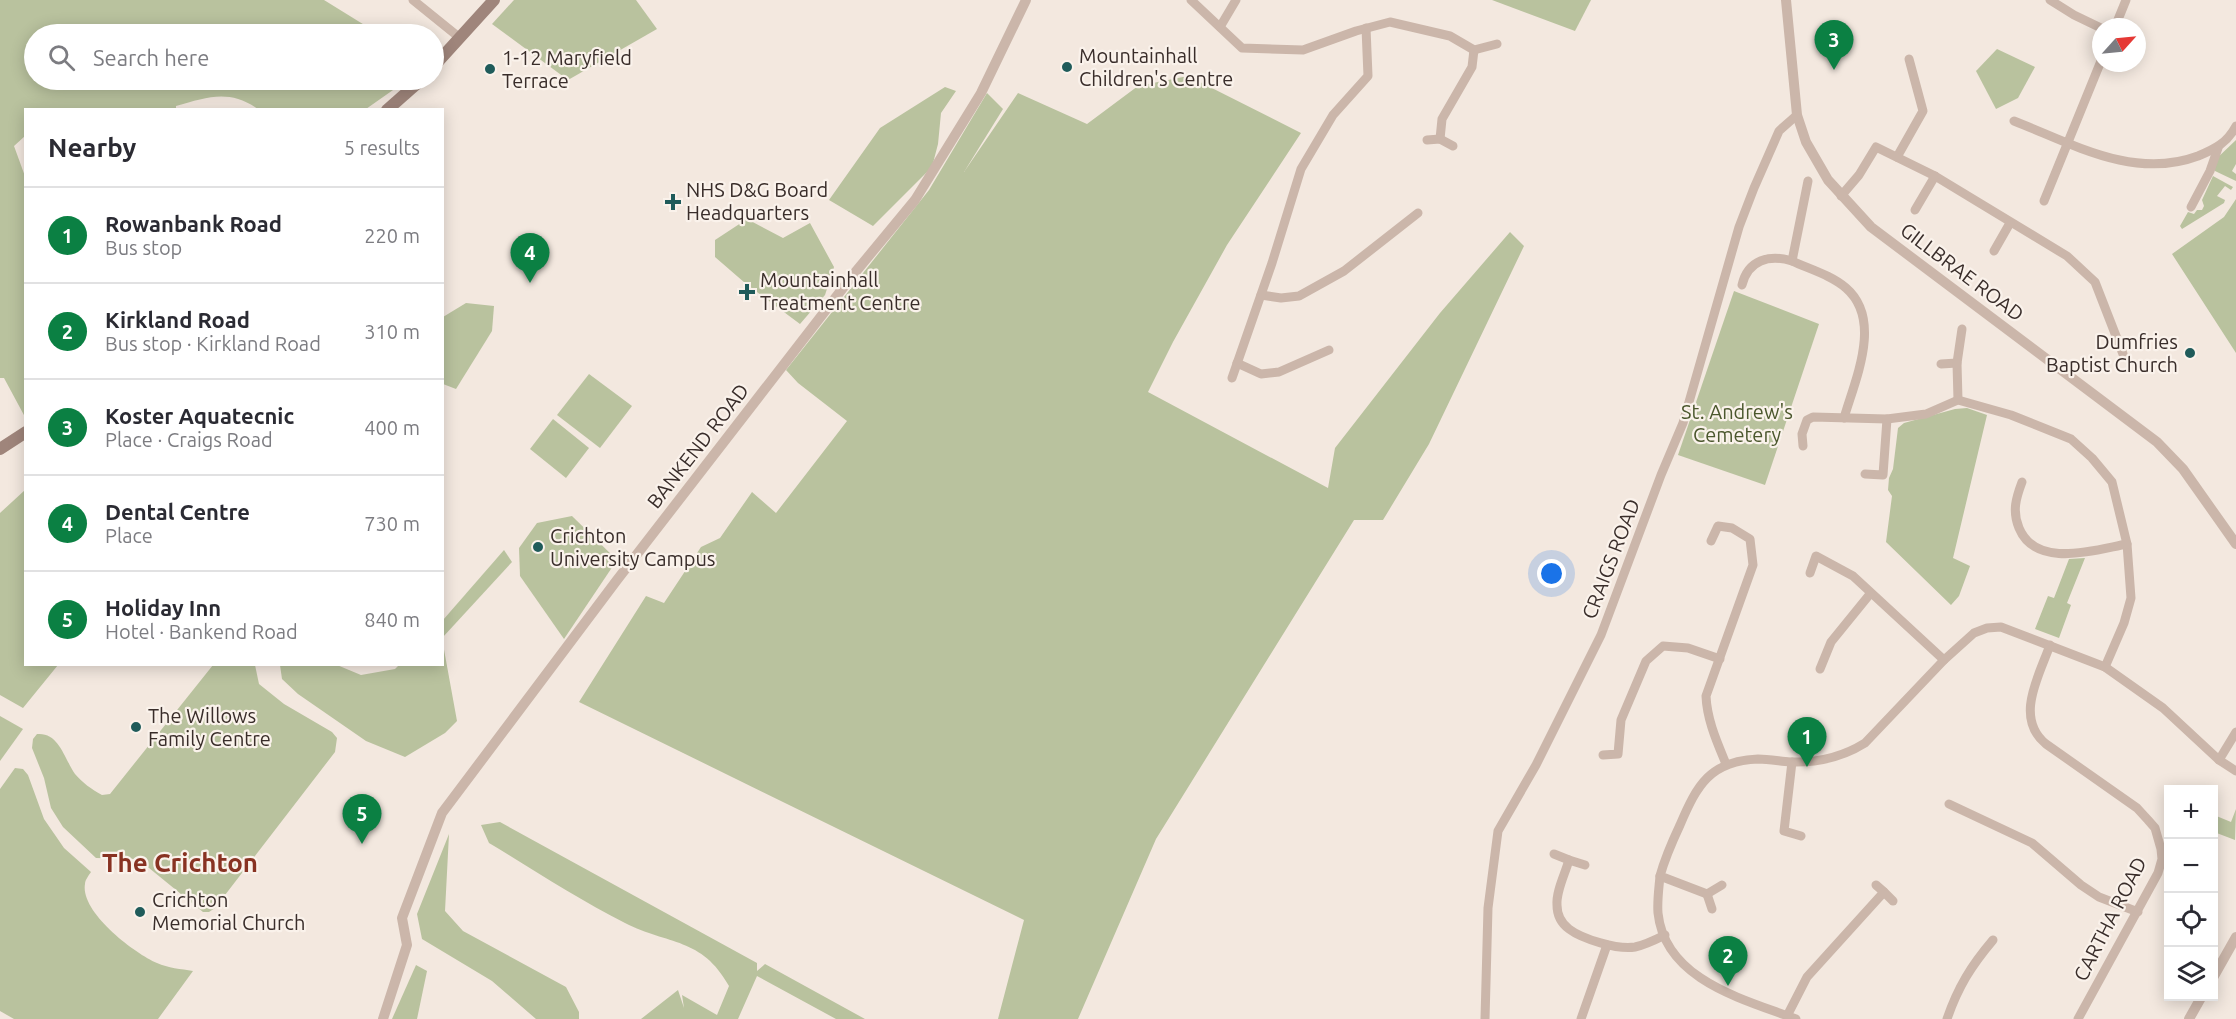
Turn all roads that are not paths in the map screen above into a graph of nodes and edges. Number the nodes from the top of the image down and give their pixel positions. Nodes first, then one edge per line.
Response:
1 (413, 0) edge
2 (494, 0) edge
3 (1026, 0) edge
4 (1191, 0) edge
5 (1236, 0) edge
6 (1786, 0) edge
7 (2050, 0) edge
8 (2126, 0) edge
9 (2119, 18) edge
10 (443, 24) edge
11 (2092, 24) edge
12 (444, 25) edge
13 (1220, 27) junction
14 (1366, 28) junction
15 (460, 38) junction
16 (1497, 44) dead end
17 (1474, 50) junction
18 (444, 55) edge
19 (1909, 59) dead end
20 (2097, 72) edge
21 (410, 90) edge
22 (389, 108) edge
23 (1797, 115) junction
24 (2014, 121) dead end
25 (2236, 126) edge
26 (1440, 138) junction
27 (1427, 140) dead end
28 (2067, 142) junction
29 (1453, 146) dead end
30 (2218, 148) junction
31 (1897, 157) junction
32 (1935, 176) junction
33 (1808, 181) dead end
34 (1841, 196) junction
35 (2044, 201) dead end
36 (2191, 207) dead end
37 (1916, 210) dead end
38 (1418, 213) dead end
39 (2010, 223) junction
40 (1994, 251) dead end
41 (1792, 261) junction
42 (1742, 285) dead end
43 (1261, 295) junction
44 (1962, 329) dead end
45 (1329, 350) dead end
46 (2123, 354) dead end
47 (1237, 363) junction
48 (1957, 363) junction
49 (1941, 364) dead end
50 (1232, 378) dead end
51 (1958, 400) junction
52 (1844, 418) junction
53 (1887, 419) junction
54 (24, 433) edge
55 (1803, 446) dead end
56 (0, 449) edge
57 (1865, 474) dead end
58 (2022, 482) dead end
59 (1711, 541) dead end
60 (2127, 544) junction
61 (2236, 544) edge
62 (1810, 573) dead end
63 (1870, 594) junction
64 (2050, 645) junction
65 (1816, 647) dead end
66 (1827, 652) junction
67 (1720, 659) junction
68 (1944, 660) junction
69 (2105, 666) junction
70 (1820, 669) dead end
71 (2236, 732) edge
72 (1603, 754) dead end
73 (2219, 760) junction
74 (1792, 762) junction
75 (1726, 764) junction
76 (2236, 771) edge
77 (1949, 804) dead end
78 (1801, 836) dead end
79 (1554, 854) dead end
80 (1569, 860) junction
81 (1585, 865) dead end
82 (1660, 876) junction
83 (1722, 885) dead end
84 (1876, 885) dead end
85 (1884, 892) junction
86 (1707, 894) junction
87 (1893, 901) dead end
88 (1712, 909) dead end
89 (2138, 912) junction
90 (1665, 936) junction
91 (2236, 937) edge
92 (1993, 940) dead end
93 (1607, 945) junction
94 (2218, 969) edge
95 (2199, 1001) edge
96 (1791, 1017) edge
97 (383, 1019) edge
98 (1485, 1019) edge
99 (1581, 1019) edge
100 (1947, 1019) edge
101 (2078, 1019) edge
102 (2189, 1019) edge

1 - 10 street
2 - 15 main road
3 - 97 street, BANKEND ROAD
4 - 13 street
5 - 13 street
6 - 23 street
7 - 11 street
8 - 9 street
12 - 15 street
13 - 14 street
14 - 17 street
14 - 43 street
15 - 18 main road
16 - 17 street
17 - 26 street
19 - 31 street
20 - 28 street
21 - 22 main road
23 - 34 street, GILLBRAE ROAD
23 - 98 street, CRAIGS ROAD
24 - 28 street
25 - 30 street
26 - 27 street
26 - 29 street
28 - 30 street
28 - 35 street
30 - 36 street
31 - 32 street
31 - 34 street
32 - 37 street
32 - 39 street
33 - 41 street
34 - 61 street, GILLBRAE ROAD
38 - 43 street
39 - 40 street
39 - 46 street
41 - 42 street
41 - 52 street
43 - 47 street
44 - 48 street
45 - 47 street
47 - 50 street
48 - 49 street
48 - 51 street
51 - 53 street
51 - 60 street
52 - 53 street
52 - 55 street
53 - 57 street
54 - 56 main road
58 - 60 street
59 - 67 street
60 - 69 street
62 - 63 street
63 - 66 street
63 - 68 street
64 - 68 street
64 - 69 street
64 - 89 street, CARTHA ROAD
65 - 66 street
66 - 70 street
67 - 72 street
67 - 75 street
68 - 74 street
69 - 73 street
71 - 73 street
73 - 76 street
74 - 75 street
74 - 78 street
75 - 82 street
77 - 89 street
79 - 80 street
80 - 81 street
80 - 93 street
82 - 86 street
82 - 90 street
83 - 86 street
84 - 85 street
85 - 87 street
85 - 96 street
86 - 88 street
89 - 101 street, CARTHA ROAD
90 - 93 street
90 - 96 street
91 - 94 street
92 - 100 street
93 - 99 street
95 - 102 street

